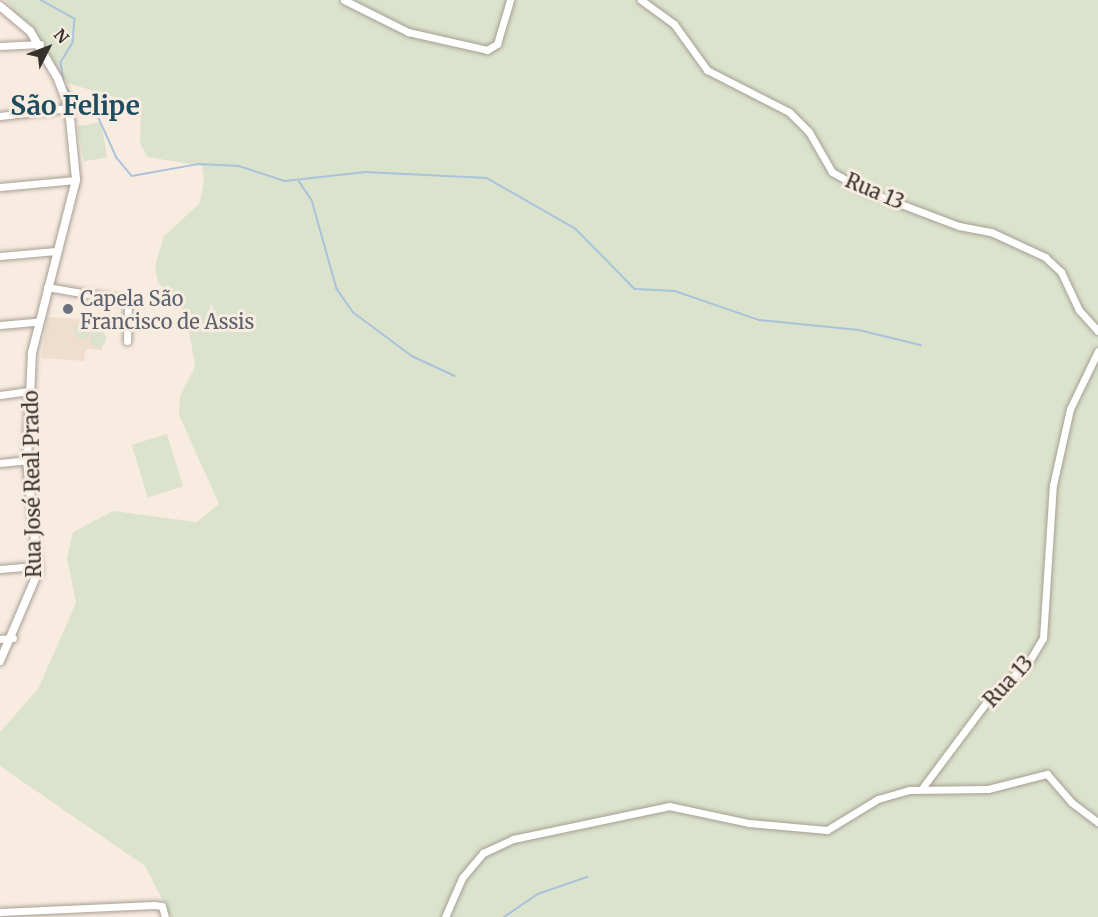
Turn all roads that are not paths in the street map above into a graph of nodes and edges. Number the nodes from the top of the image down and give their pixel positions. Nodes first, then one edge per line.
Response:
1 (344, 0) edge
2 (510, 0) edge
3 (641, 0) edge
4 (0, 6) edge
5 (40, 44) junction
6 (0, 46) edge
7 (69, 108) junction
8 (0, 116) edge
9 (76, 180) junction
10 (0, 187) edge
11 (57, 251) junction
12 (0, 256) edge
13 (47, 287) junction
14 (37, 322) junction
15 (0, 325) edge
16 (1098, 331) edge
17 (127, 341) dead end
18 (1098, 351) edge
19 (29, 391) junction
20 (0, 394) edge
21 (27, 460) junction
22 (0, 463) edge
23 (38, 566) junction
24 (0, 569) edge
25 (13, 638) junction
26 (0, 639) edge
27 (0, 661) edge
28 (923, 787) junction
29 (1098, 822) edge
30 (0, 912) edge
31 (165, 917) edge
32 (445, 917) edge

1 - 2 street
3 - 16 street, Rua 13
4 - 5 street, Rua José Real Prado
5 - 6 street
5 - 7 street, Rua José Real Prado
7 - 8 street
7 - 9 street, Rua José Real Prado
9 - 10 street
9 - 11 street, Rua José Real Prado
11 - 12 street
11 - 13 street, Rua José Real Prado
13 - 14 street, Rua José Real Prado
13 - 17 street
14 - 15 street
14 - 19 street, Rua José Real Prado
18 - 28 street, Rua 13
19 - 20 street
19 - 21 street, Rua José Real Prado
21 - 22 street
21 - 23 street, Rua José Real Prado
23 - 24 street
23 - 25 street, Rua José Real Prado
25 - 26 street
25 - 27 street, Rua José Real Prado
28 - 29 street
28 - 32 street
30 - 31 street

